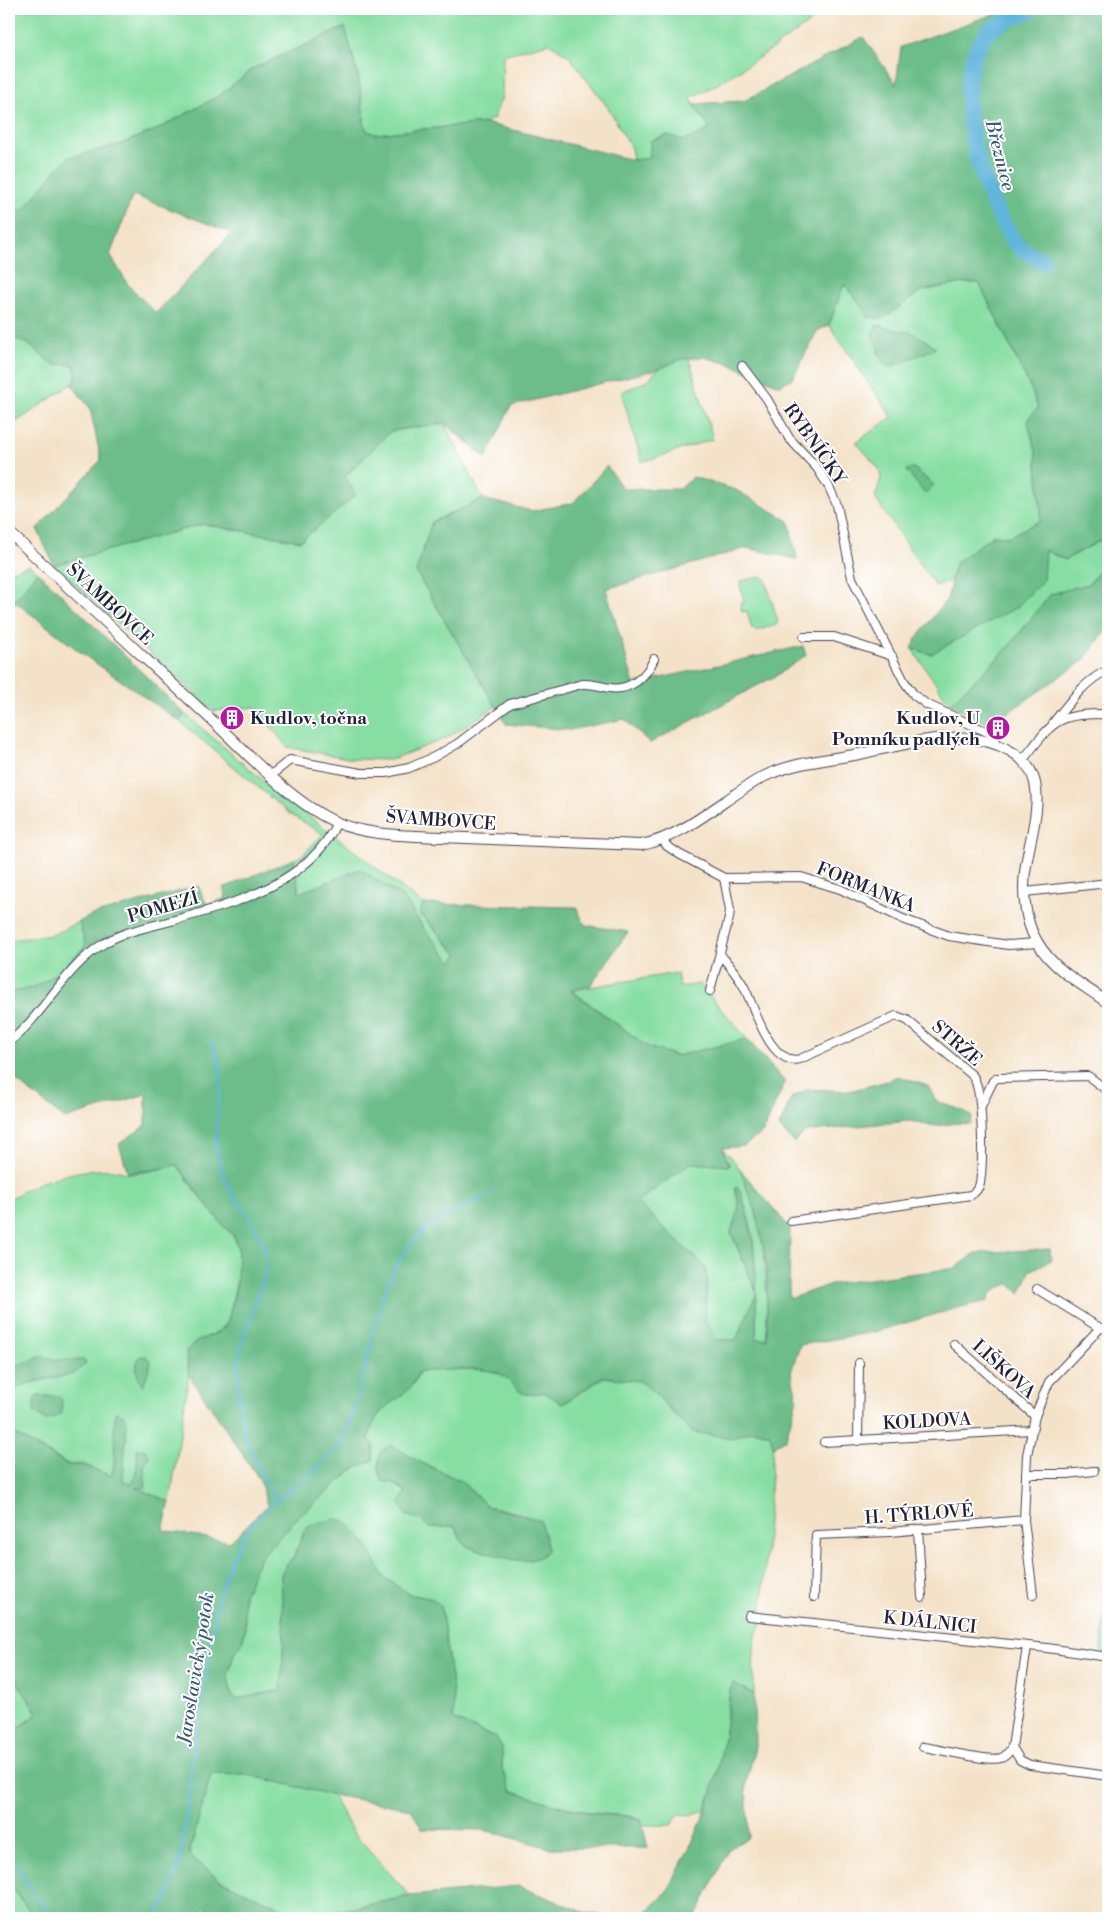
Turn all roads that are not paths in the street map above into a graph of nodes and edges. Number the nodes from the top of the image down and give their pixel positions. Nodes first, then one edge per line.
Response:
1 (742, 366) dead end
2 (9, 532) edge
3 (804, 637) dead end
4 (892, 656) junction
5 (654, 659) dead end
6 (1108, 670) edge
7 (1108, 714) edge
8 (1050, 726) junction
9 (997, 745) junction
10 (1022, 761) junction
11 (271, 774) junction
12 (337, 822) junction
13 (662, 839) junction
14 (724, 878) junction
15 (1108, 883) edge
16 (1024, 892) junction
17 (1038, 943) junction
18 (720, 954) junction
19 (710, 991) dead end
20 (1108, 1003) edge
21 (9, 1042) edge
22 (1108, 1091) edge
23 (981, 1106) junction
24 (791, 1221) dead end
25 (1037, 1289) dead end
26 (1100, 1328) junction
27 (1108, 1329) edge
28 (954, 1344) dead end
29 (858, 1363) dead end
30 (1035, 1416) junction
31 (1032, 1430) junction
32 (858, 1441) junction
33 (824, 1442) dead end
34 (1094, 1471) dead end
35 (1026, 1474) junction
36 (1024, 1520) junction
37 (918, 1529) junction
38 (1033, 1595) dead end
39 (922, 1597) dead end
40 (814, 1598) dead end
41 (749, 1616) dead end
42 (1028, 1647) junction
43 (1108, 1657) edge
44 (923, 1747) dead end
45 (1012, 1747) junction
46 (1108, 1776) edge

1 - 4 street, RYBNÍČKY
2 - 11 street, ŠVAMBOVCE
3 - 4 street
4 - 9 street, RYBNÍČKY
5 - 11 street
6 - 8 street
7 - 8 street
8 - 10 street
9 - 10 street, ŠVAMBOVCE
9 - 13 street, ŠVAMBOVCE
10 - 16 street
11 - 12 street, ŠVAMBOVCE
12 - 13 street, ŠVAMBOVCE
12 - 21 street, POMEZÍ
13 - 14 street, FORMANKA
14 - 17 street, FORMANKA
14 - 18 street
15 - 16 street
16 - 17 street
17 - 20 street
18 - 19 street
18 - 23 street, STRŽE
22 - 23 street
23 - 24 street, STRŽE
25 - 26 street
26 - 27 street
26 - 30 street
28 - 30 street, LIŠKOVA
29 - 32 street
30 - 31 street
31 - 32 street, KOLDOVA
31 - 35 street
32 - 33 street, KOLDOVA
34 - 35 street
35 - 36 street
36 - 37 street, H. TÝRLOVÉ
36 - 38 street
37 - 39 street
37 - 40 street, H. TÝRLOVÉ
41 - 42 street, K DÁLNICI
42 - 43 street, K DÁLNICI
42 - 45 street
44 - 45 street
45 - 46 street

